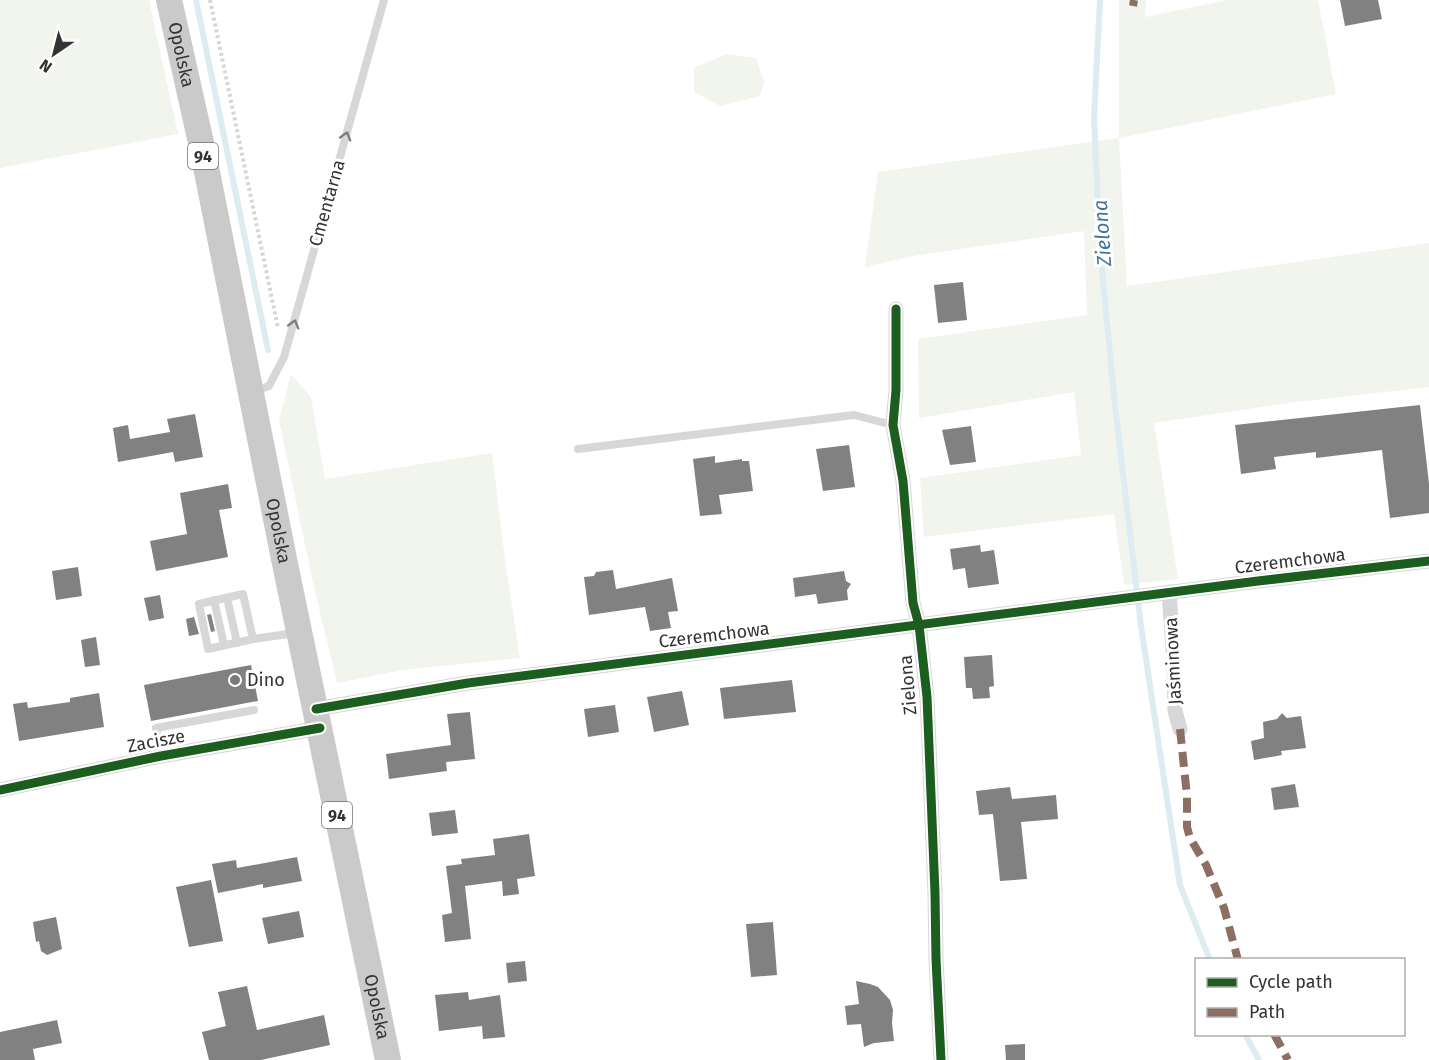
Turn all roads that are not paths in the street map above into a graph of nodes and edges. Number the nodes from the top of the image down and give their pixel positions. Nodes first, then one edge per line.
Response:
1 (170, 0) edge
2 (384, 0) edge
3 (897, 309) dead end
4 (251, 392) junction
5 (893, 425) junction
6 (578, 449) dead end
7 (1429, 561) edge
8 (1161, 593) junction
9 (227, 598) junction
10 (214, 600) junction
11 (919, 625) junction
12 (299, 633) junction
13 (253, 639) junction
14 (237, 643) junction
15 (224, 645) junction
16 (254, 710) dead end
17 (318, 718) junction
18 (1180, 729) dead end
19 (161, 756) junction
20 (0, 790) edge
21 (388, 1060) edge
22 (941, 1060) edge

1 - 4 main road, Opolska / 94
4 -> 2 lane, Cmentarna
3 - 5 street, Zielona
4 - 12 main road, Opolska / 94
5 - 6 lane
5 - 11 street, Zielona
7 - 8 street, Czeremchowa
8 - 11 street, Czeremchowa
8 - 18 street, Jaśminowa
9 - 10 lane
9 - 13 lane
9 - 14 lane
10 - 15 lane
10 - 15 lane
11 - 17 street, Czeremchowa
11 - 22 street, Zielona
12 - 13 lane
12 - 17 main road, Opolska / 94
13 - 14 lane
14 - 15 lane
16 - 19 lane
17 - 19 street, Zacisze
17 - 21 main road, Opolska / 94
19 - 20 street, Zacisze

